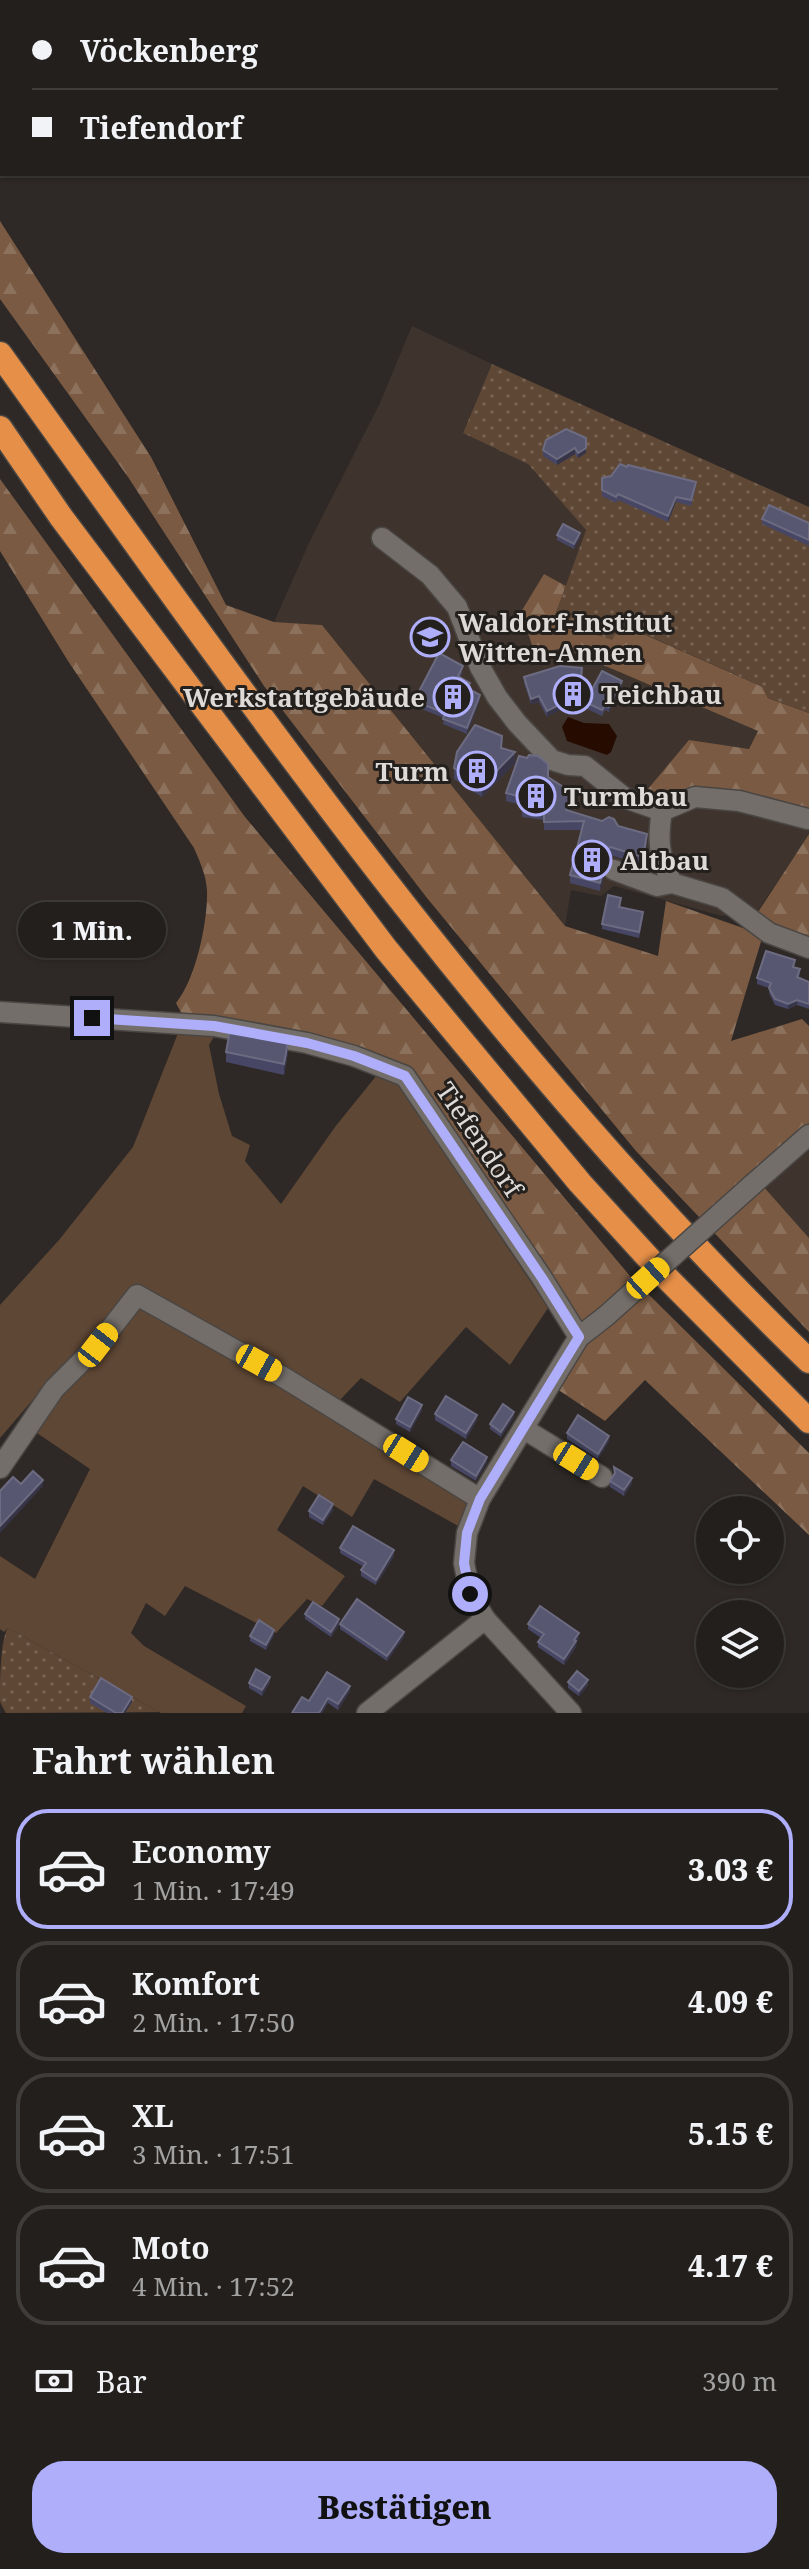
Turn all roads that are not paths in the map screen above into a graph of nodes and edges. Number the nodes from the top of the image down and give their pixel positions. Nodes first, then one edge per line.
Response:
1 (0, 354) edge
2 (0, 428) edge
3 (0, 455) edge
4 (61, 517) junction
5 (382, 538) dead end
6 (662, 811) junction
7 (808, 819) edge
8 (614, 870) dead end
9 (672, 883) junction
10 (809, 948) edge
11 (0, 1012) edge
12 (809, 1135) edge
13 (579, 1337) junction
14 (809, 1361) edge
15 (809, 1421) edge
16 (524, 1429) junction
17 (3, 1464) edge
18 (602, 1477) dead end
19 (480, 1499) junction
20 (485, 1619) junction
21 (367, 1713) edge
22 (571, 1713) edge

1 - 14 highway
2 - 4 highway
3 - 4 highway
4 - 15 highway
5 - 6 street
6 - 7 street
6 - 9 street
8 - 9 street
9 - 10 street
11 - 13 street, Tiefendorf
12 - 13 street, bridge
13 - 16 street
16 - 18 street
16 - 19 street
17 - 19 street
19 - 20 street
20 - 21 street
20 - 22 street

